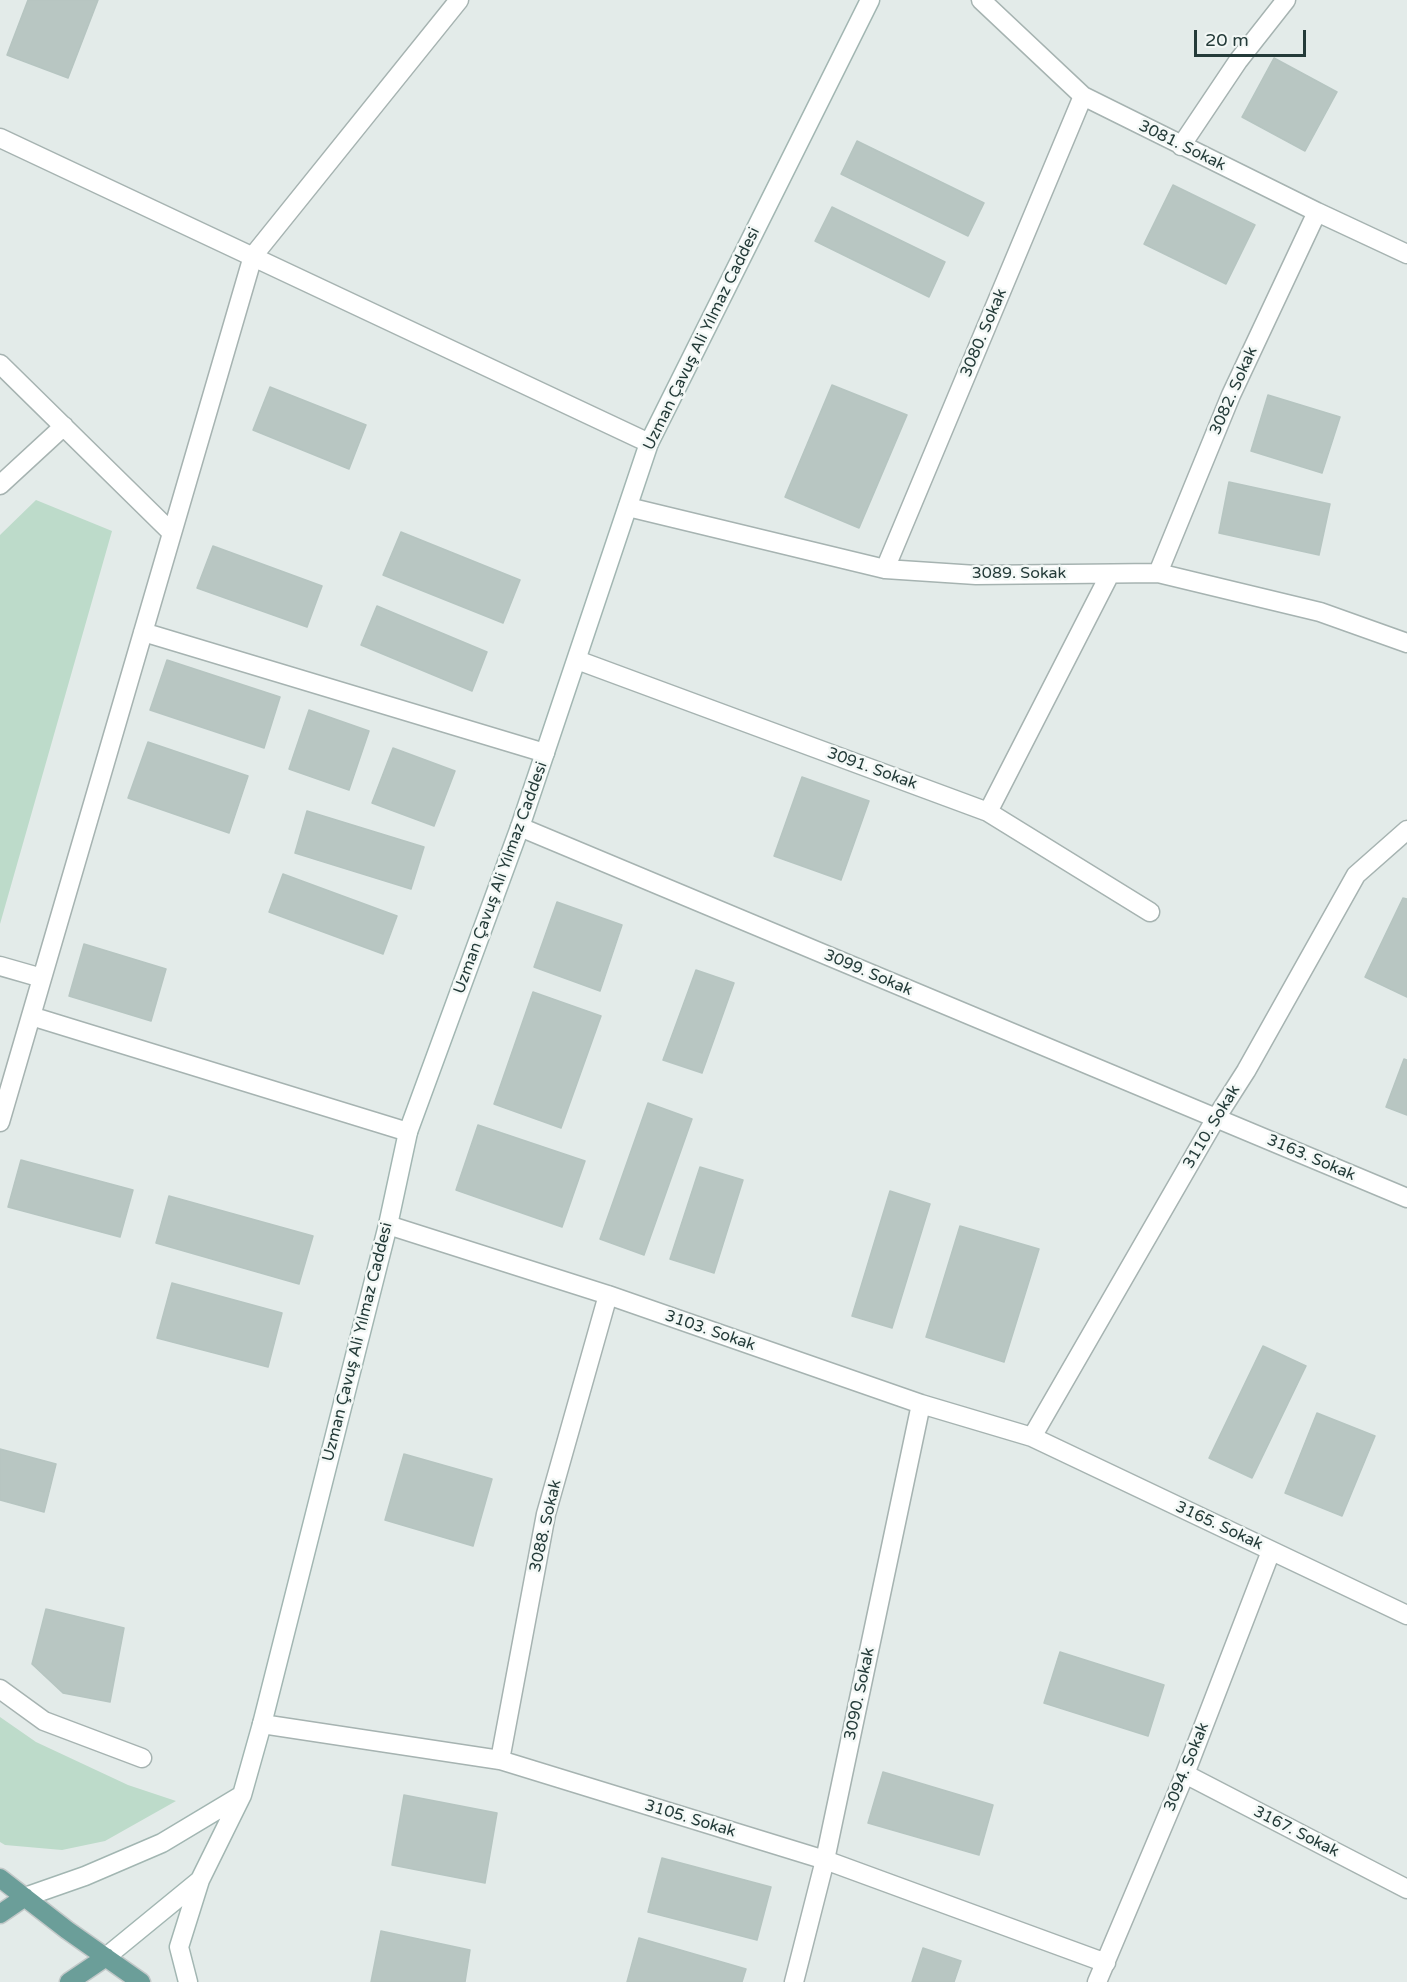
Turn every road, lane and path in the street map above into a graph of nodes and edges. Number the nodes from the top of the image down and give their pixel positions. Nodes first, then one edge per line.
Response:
1 (459, 0) edge
2 (870, 0) edge
3 (981, 0) edge
4 (1286, 0) edge
5 (1083, 96) junction
6 (0, 138) edge
7 (1181, 146) junction
8 (1317, 212) junction
9 (1407, 254) edge
10 (253, 256) junction
11 (0, 364) edge
12 (64, 426) junction
13 (649, 443) junction
14 (0, 485) edge
15 (628, 507) junction
16 (172, 533) junction
17 (885, 569) junction
18 (1158, 573) junction
19 (1110, 574) junction
20 (143, 632) junction
21 (1407, 643) edge
22 (577, 660) junction
23 (545, 753) junction
24 (988, 812) junction
25 (520, 827) junction
26 (1407, 830) edge
27 (1150, 912) dead end
28 (0, 966) edge
29 (42, 978) junction
30 (31, 1016) junction
31 (1216, 1118) junction
32 (0, 1121) edge
33 (408, 1132) junction
34 (1407, 1198) edge
35 (388, 1225) junction
36 (608, 1295) junction
37 (921, 1404) junction
38 (1032, 1437) junction
39 (1271, 1551) junction
40 (1407, 1615) edge
41 (0, 1689) edge
42 (262, 1725) junction
43 (142, 1758) dead end
44 (500, 1760) junction
45 (1185, 1774) junction
46 (242, 1795) junction
47 (825, 1860) junction
48 (0, 1878) edge
49 (200, 1880) junction
50 (1407, 1889) edge
51 (25, 1897) junction
52 (0, 1914) edge
53 (106, 1957) junction
54 (1106, 1962) junction
55 (69, 1982) edge
56 (141, 1982) edge
57 (188, 1982) edge
58 (794, 1982) edge
59 (1097, 1982) edge

1 - 10 street
2 - 13 street, Uzman Çavuş Ali Yılmaz Caddesi
3 - 5 street, 3081. Sokak
4 - 7 street
5 - 7 street, 3081. Sokak
5 - 17 street, 3080. Sokak
6 - 10 street
7 - 8 street, 3081. Sokak
8 - 9 street, 3081. Sokak
8 - 18 street, 3082. Sokak
10 - 13 street
10 - 16 street
11 - 12 street
12 - 14 street
12 - 16 street
13 - 15 street, Uzman Çavuş Ali Yılmaz Caddesi
15 - 17 street, 3089. Sokak
15 - 22 street, Uzman Çavuş Ali Yılmaz Caddesi
16 - 20 street
17 - 19 street, 3089. Sokak
18 - 19 street, 3089. Sokak
18 - 21 street, 3089. Sokak
19 - 24 street
20 - 23 street
20 - 29 street
22 - 23 street, Uzman Çavuş Ali Yılmaz Caddesi
22 - 24 street, 3091. Sokak
23 - 25 street, Uzman Çavuş Ali Yılmaz Caddesi
24 - 27 street, 3091. Sokak
25 - 31 street, 3099. Sokak
25 - 33 street, Uzman Çavuş Ali Yılmaz Caddesi
26 - 31 street, 3110. Sokak
28 - 29 street
29 - 30 street
30 - 32 street
30 - 33 street
31 - 34 street, 3163. Sokak
31 - 38 street, 3110. Sokak
33 - 35 street, Uzman Çavuş Ali Yılmaz Caddesi
35 - 36 street, 3103. Sokak
35 - 42 street, Uzman Çavuş Ali Yılmaz Caddesi
36 - 37 street, 3103. Sokak
36 - 44 street, 3088. Sokak
37 - 38 street, 3103. Sokak
37 - 47 street, 3090. Sokak
38 - 39 street, 3165. Sokak
39 - 40 street, 3165. Sokak
39 - 45 street, 3094. Sokak
41 - 43 street
42 - 44 street, 3105. Sokak
42 - 46 street, Uzman Çavuş Ali Yılmaz Caddesi
44 - 47 street, 3105. Sokak
45 - 50 street, 3167. Sokak
45 - 54 street, 3094. Sokak
46 - 49 street, Uzman Çavuş Ali Yılmaz Caddesi
46 - 51 street
47 - 54 street, 3105. Sokak
47 - 58 street, 3090. Sokak
48 - 51 main road
49 - 53 street
49 - 57 street, Uzman Çavuş Ali Yılmaz Caddesi
51 - 52 main road
51 - 53 main road
53 - 55 main road
53 - 56 main road
54 - 59 street, 3094. Sokak

